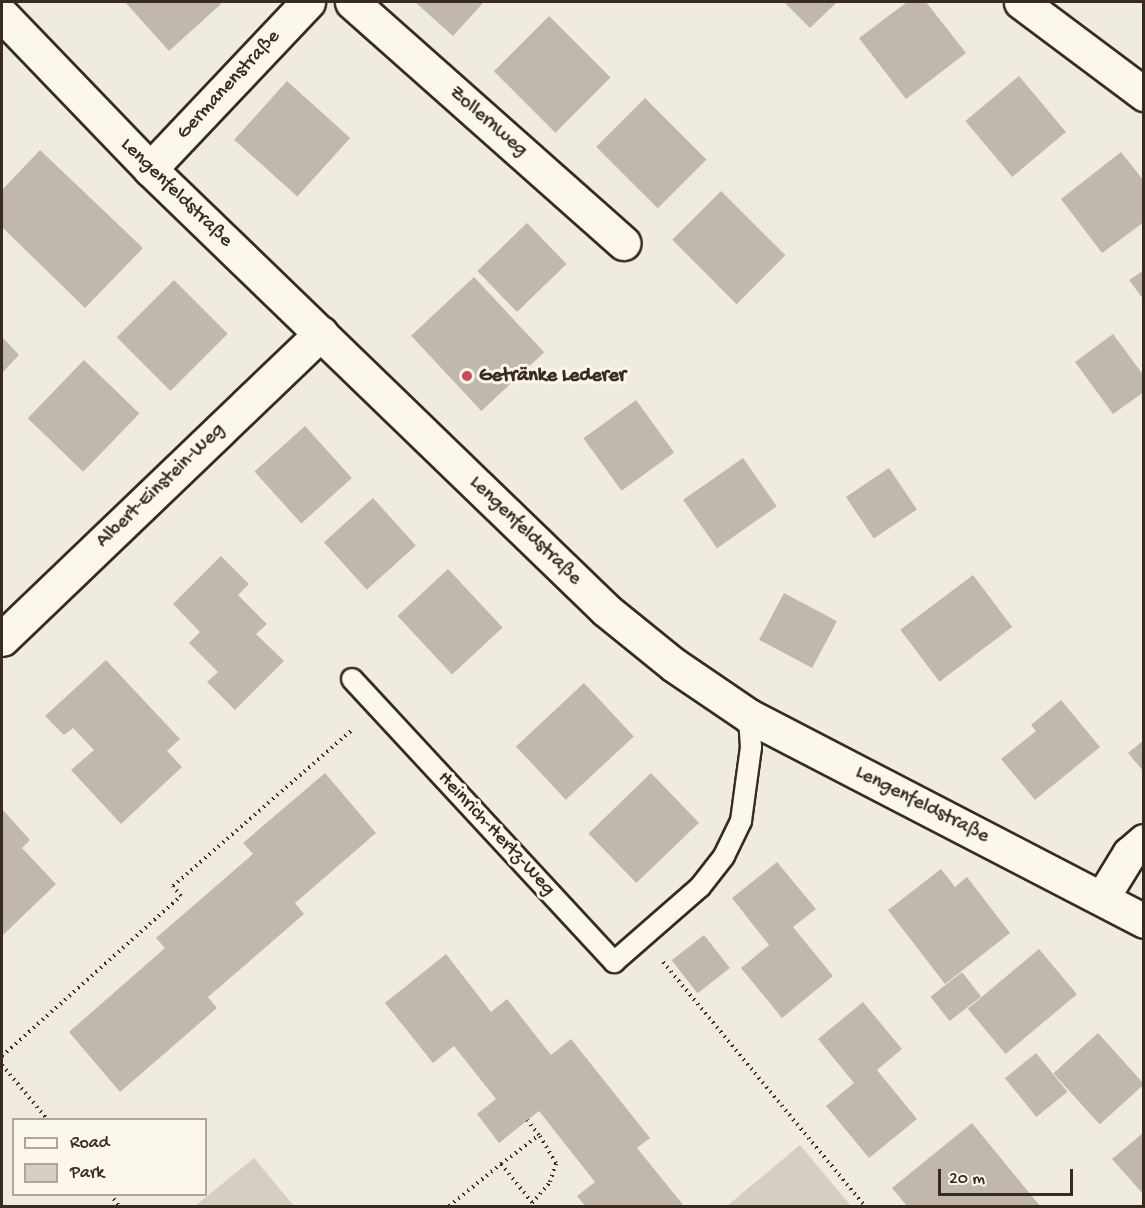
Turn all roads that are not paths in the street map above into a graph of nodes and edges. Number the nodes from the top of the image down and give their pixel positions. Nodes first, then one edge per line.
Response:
1 (308, 2) edge
2 (352, 2) edge
3 (1020, 2) edge
4 (2, 15) edge
5 (1143, 94) edge
6 (150, 169) junction
7 (623, 243) dead end
8 (321, 333) junction
9 (2, 639) edge
10 (352, 679) dead end
11 (749, 716) junction
12 (1143, 841) edge
13 (1102, 898) junction
14 (1143, 921) edge

1 - 6 street, Germanenstraße
2 - 7 street, Zollernweg
3 - 5 street
4 - 6 street, Lengenfeldstraße
6 - 8 street, Lengenfeldstraße
8 - 9 street, Albert-Einstein-Weg
8 - 11 street, Lengenfeldstraße
10 - 11 lane, Heinrich-Hertz-Weg
11 - 13 street, Lengenfeldstraße
12 - 13 street
13 - 14 street, Lengenfeldstraße

